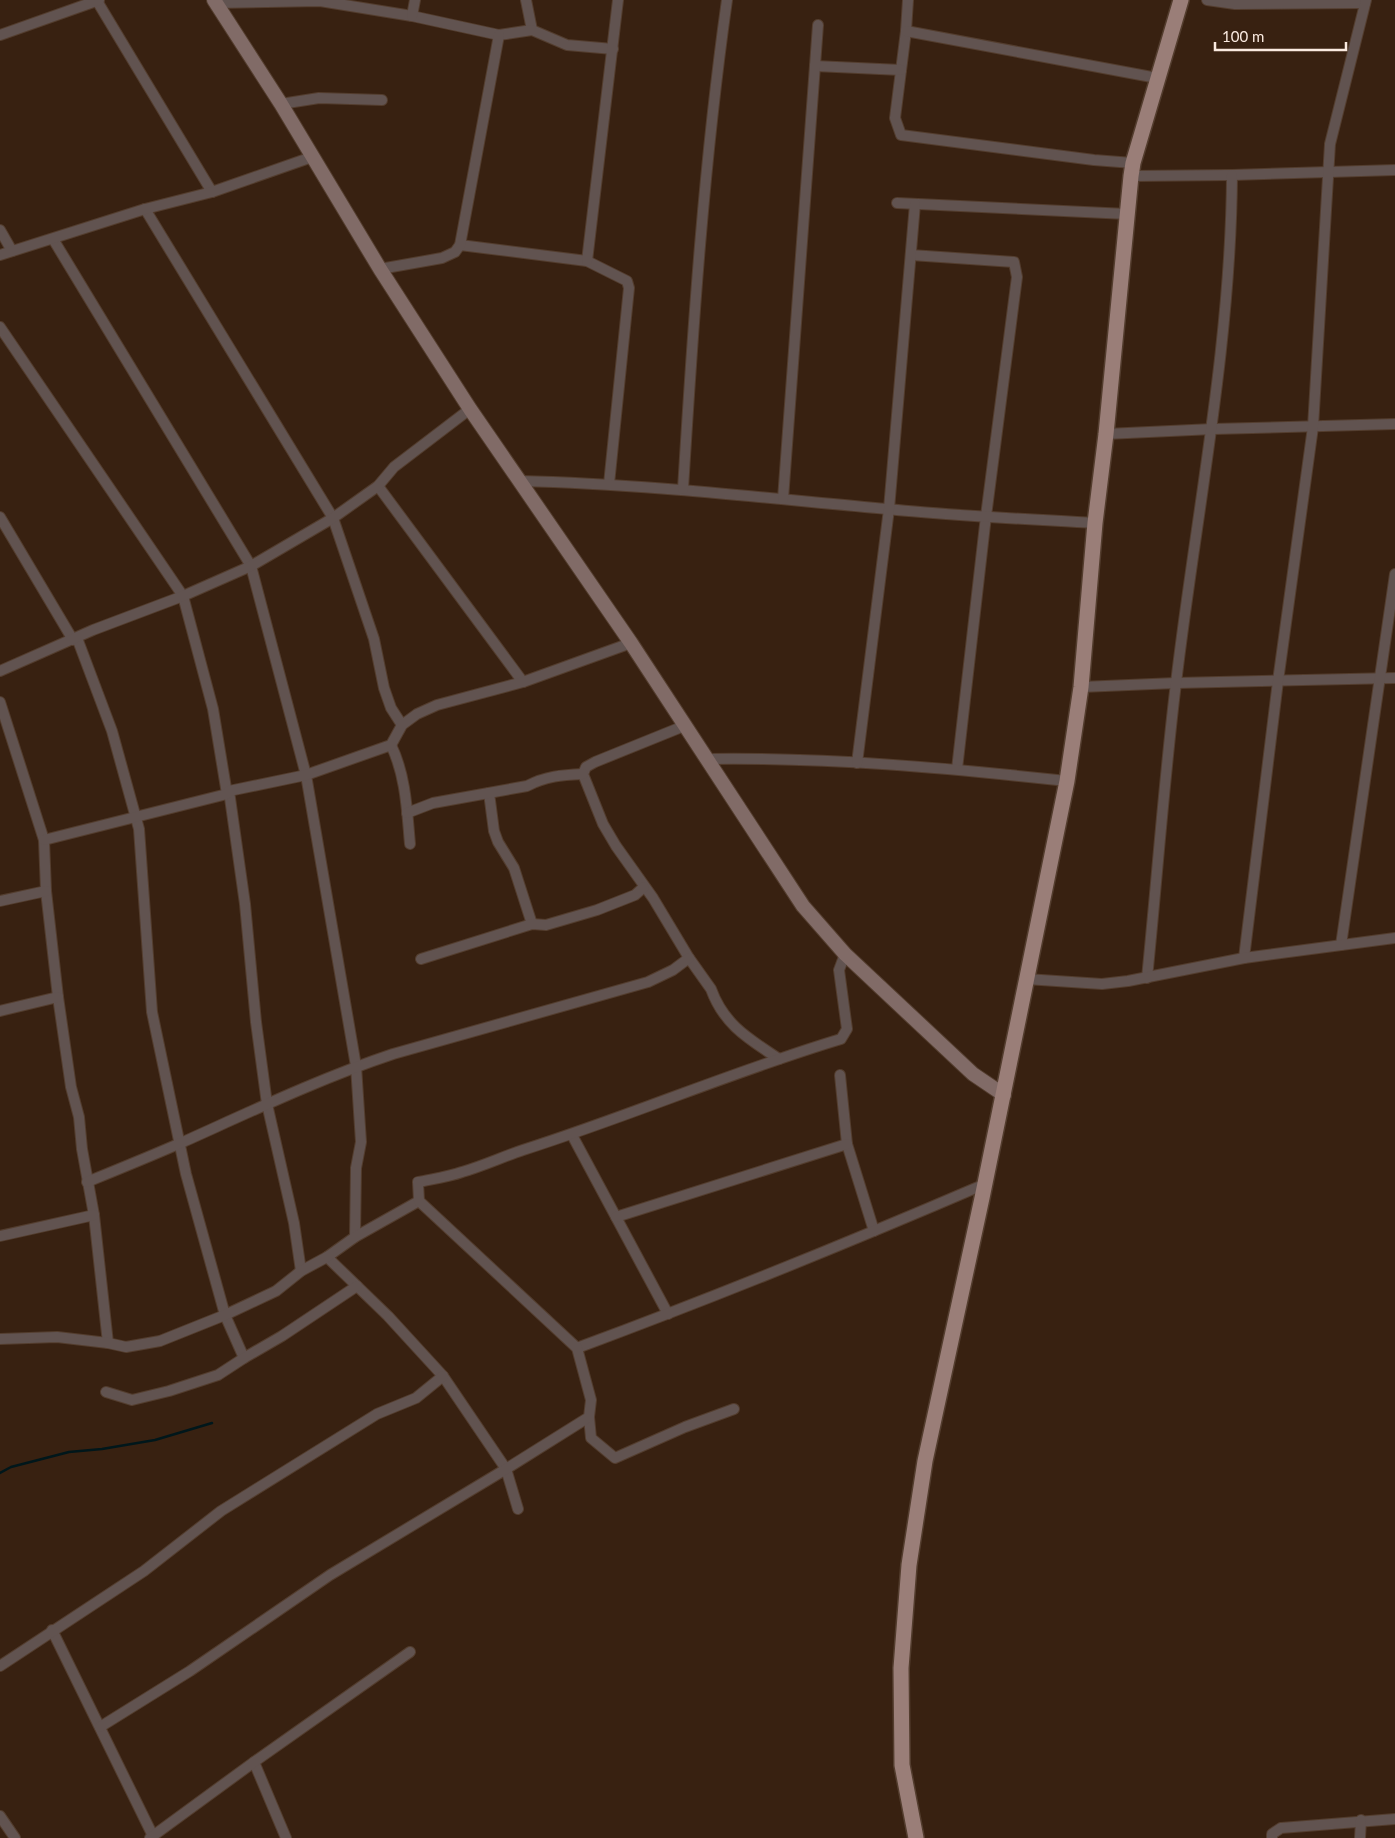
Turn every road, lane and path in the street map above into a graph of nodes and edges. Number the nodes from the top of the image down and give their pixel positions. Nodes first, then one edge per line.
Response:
1 (98, 0) edge
2 (415, 0) edge
3 (526, 0) edge
4 (618, 0) edge
5 (728, 0) edge
6 (908, 0) edge
7 (1181, 0) edge
8 (1207, 0) edge
9 (320, 1) edge
10 (1366, 1) edge
11 (215, 2) edge
12 (412, 16) junction
13 (818, 25) dead end
14 (532, 30) junction
15 (906, 31) junction
16 (0, 35) edge
17 (499, 35) junction
18 (613, 49) junction
19 (815, 66) junction
20 (901, 70) junction
21 (1157, 78) junction
22 (382, 100) dead end
23 (281, 104) junction
24 (312, 157) junction
25 (1132, 169) junction
26 (1395, 170) edge
27 (1329, 171) junction
28 (1232, 175) junction
29 (212, 192) junction
30 (897, 203) dead end
31 (915, 204) junction
32 (146, 209) junction
33 (1127, 214) junction
34 (0, 230) edge
35 (53, 239) junction
36 (460, 245) junction
37 (12, 251) junction
38 (0, 255) edge
39 (911, 255) junction
40 (587, 261) junction
41 (380, 269) junction
42 (0, 327) edge
43 (470, 409) junction
44 (1395, 424) edge
45 (1313, 427) junction
46 (1213, 429) junction
47 (1106, 434) junction
48 (520, 481) junction
49 (609, 484) junction
50 (378, 486) junction
51 (683, 489) junction
52 (783, 499) junction
53 (889, 509) junction
54 (986, 516) junction
55 (0, 517) edge
56 (333, 518) junction
57 (1095, 523) junction
58 (251, 566) junction
59 (1395, 574) edge
60 (183, 596) junction
61 (75, 639) junction
62 (631, 643) junction
63 (0, 671) edge
64 (1381, 678) junction
65 (1395, 678) edge
66 (1278, 681) junction
67 (523, 682) junction
68 (1176, 683) junction
69 (1081, 687) junction
70 (0, 702) edge
71 (402, 725) junction
72 (684, 726) junction
73 (391, 745) junction
74 (705, 758) junction
75 (857, 763) junction
76 (957, 769) junction
77 (583, 774) junction
78 (306, 775) junction
79 (1067, 781) junction
80 (228, 792) junction
81 (489, 793) junction
82 (407, 813) junction
83 (135, 818) junction
84 (44, 840) junction
85 (410, 844) dead end
86 (644, 887) junction
87 (46, 891) junction
88 (0, 901) edge
89 (532, 924) junction
90 (1395, 938) edge
91 (1341, 945) junction
92 (845, 954) junction
93 (690, 958) junction
94 (1244, 958) junction
95 (421, 959) dead end
96 (1148, 978) junction
97 (1026, 979) junction
98 (58, 996) junction
99 (0, 1011) edge
100 (779, 1059) junction
101 (356, 1066) junction
102 (840, 1075) dead end
103 (1004, 1095) junction
104 (267, 1104) junction
105 (572, 1134) junction
106 (180, 1143) junction
107 (847, 1144) junction
108 (87, 1182) junction
109 (985, 1184) junction
110 (419, 1201) junction
111 (94, 1215) junction
112 (616, 1217) junction
113 (874, 1231) junction
114 (0, 1236) edge
115 (355, 1236) junction
116 (327, 1257) junction
117 (302, 1271) junction
118 (356, 1286) junction
119 (668, 1314) junction
120 (226, 1315) junction
121 (0, 1338) edge
122 (108, 1343) junction
123 (577, 1348) junction
124 (244, 1358) junction
125 (443, 1376) junction
126 (106, 1392) dead end
127 (734, 1409) dead end
128 (589, 1417) junction
129 (506, 1470) junction
130 (518, 1509) dead end
131 (52, 1630) junction
132 (410, 1652) dead end
133 (0, 1666) edge
134 (100, 1727) junction
135 (254, 1762) junction
136 (0, 1816) edge
137 (1395, 1819) edge
138 (1361, 1820) junction
139 (151, 1837) edge
140 (15, 1838) edge
141 (286, 1838) edge
142 (916, 1838) edge
143 (1272, 1838) edge
144 (1360, 1838) edge

1 - 16 street
1 - 29 street
2 - 12 street
3 - 14 street
4 - 18 street
5 - 51 street
6 - 15 street
7 - 21 main road
8 - 10 street
9 - 11 street
9 - 12 street
10 - 27 street
11 - 23 street
12 - 17 street
13 - 19 street
14 - 17 street
14 - 18 street
15 - 20 street
15 - 21 street
17 - 36 street
18 - 40 street
19 - 20 street
19 - 52 street
20 - 25 street
21 - 25 main road
22 - 23 street
23 - 24 street
24 - 29 street
24 - 41 street
25 - 28 street
25 - 33 main road
26 - 27 street
27 - 28 street
27 - 45 street
28 - 46 street
29 - 32 street
30 - 31 street
31 - 33 street
31 - 39 street
32 - 35 street
32 - 56 street
33 - 47 main road
34 - 37 street
35 - 37 street
35 - 58 street
36 - 40 street
36 - 41 street
37 - 38 street
39 - 53 street
39 - 54 street
40 - 49 street
41 - 43 street
42 - 60 street
43 - 48 street
43 - 50 street
44 - 45 street
45 - 46 street
45 - 66 street
46 - 47 street
46 - 68 street
47 - 57 main road
48 - 49 street
48 - 62 street
49 - 51 street
50 - 56 street
50 - 67 street
51 - 52 street
52 - 53 street
53 - 54 street
53 - 75 street
54 - 57 street
54 - 76 street
55 - 61 street
56 - 58 street
56 - 71 street
57 - 69 main road
58 - 60 street
58 - 78 street
59 - 64 street
60 - 61 street
60 - 80 street
61 - 63 street
61 - 83 street
62 - 67 street
62 - 72 street
64 - 65 street
64 - 66 street
64 - 91 street
66 - 68 street
66 - 94 street
67 - 71 street
68 - 69 street
68 - 96 street
69 - 79 main road
70 - 84 street
71 - 73 street
72 - 74 street
72 - 77 street
73 - 78 street
73 - 82 street
74 - 75 street
74 - 92 street
75 - 76 street
76 - 79 street
77 - 81 street
77 - 86 street
78 - 80 street
78 - 101 street
79 - 97 main road
80 - 83 street
80 - 104 street
81 - 82 street
81 - 89 street
82 - 85 street
83 - 84 street
83 - 106 street
84 - 87 street
86 - 89 street
86 - 93 street
87 - 88 street
87 - 98 street
89 - 95 street
90 - 91 street
91 - 94 street
92 - 100 street
92 - 103 street
93 - 100 street
93 - 101 street
94 - 96 street
96 - 97 street
97 - 103 main road
98 - 99 street
98 - 108 street
100 - 105 street
101 - 104 street
101 - 115 street
102 - 107 street
103 - 109 main road
104 - 106 street
104 - 117 street
105 - 110 street
105 - 112 street
106 - 108 street
106 - 120 street
107 - 112 street
107 - 113 street
108 - 111 street
109 - 113 street
109 - 142 main road
110 - 115 street
110 - 123 street
111 - 114 street
111 - 122 street
112 - 119 street
113 - 119 street
115 - 116 street
116 - 117 street
116 - 118 street
117 - 120 street
118 - 124 street
118 - 125 street
119 - 123 street
120 - 122 street
120 - 124 street
121 - 122 street
123 - 128 street
124 - 126 street
125 - 129 street
125 - 131 street
127 - 128 street
128 - 129 street
129 - 130 street
129 - 134 street
131 - 133 street
131 - 134 street
132 - 135 street
134 - 139 street
135 - 139 street
135 - 141 street
136 - 140 street
137 - 138 street
138 - 143 street
138 - 144 street

